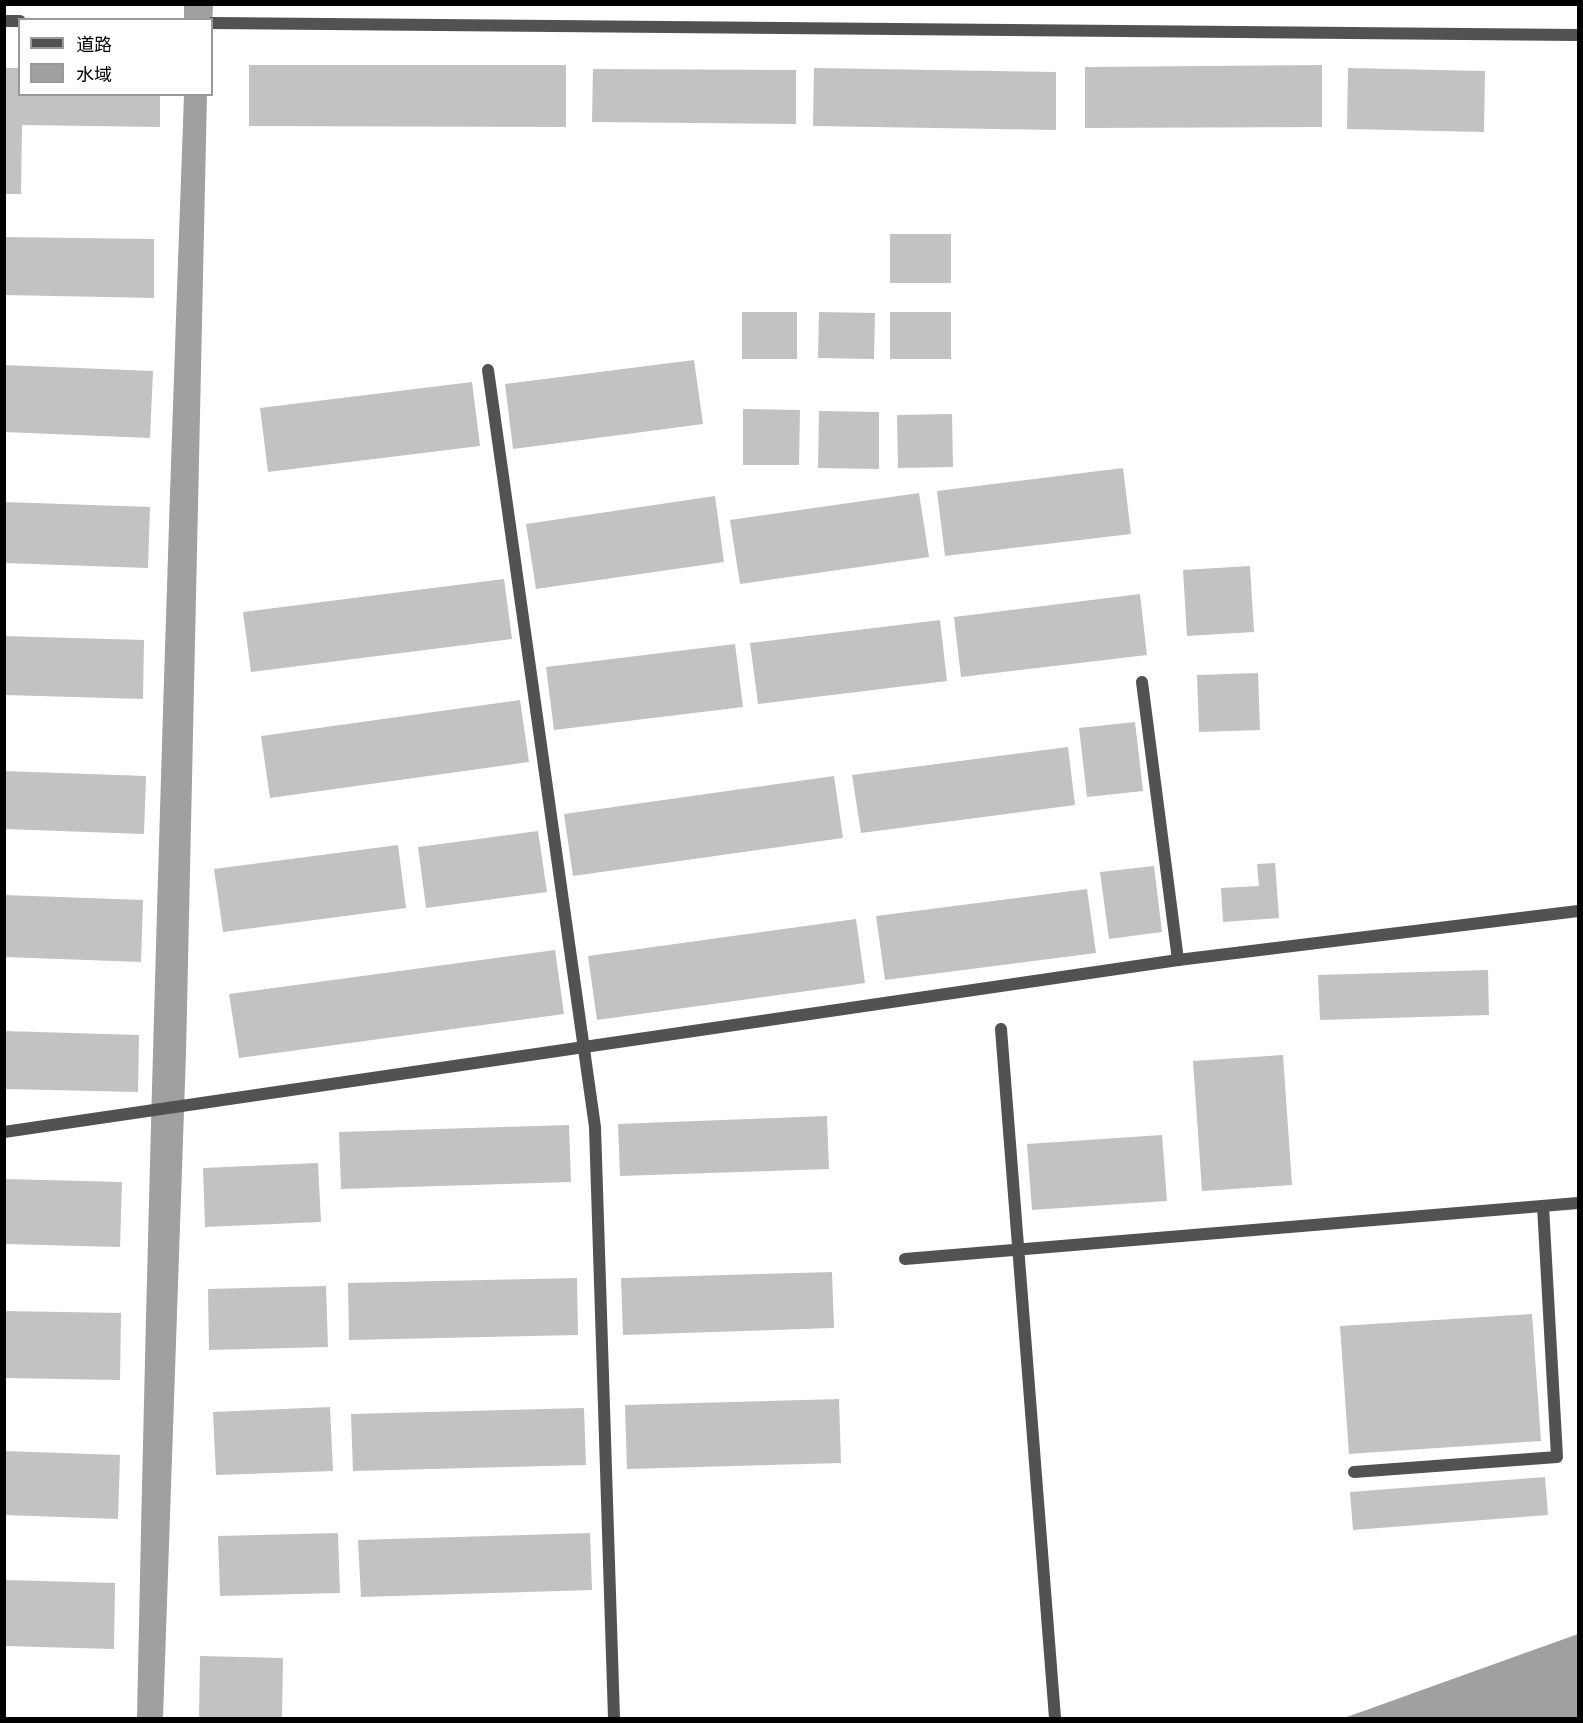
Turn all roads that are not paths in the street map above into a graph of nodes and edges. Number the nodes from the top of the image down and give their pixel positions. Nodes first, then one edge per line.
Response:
1 (213, 23) edge
2 (1578, 35) edge
3 (488, 370) dead end
4 (1142, 682) dead end
5 (1578, 911) edge
6 (1178, 960) junction
7 (1001, 1029) dead end
8 (584, 1048) junction
9 (4, 1132) edge
10 (1578, 1203) edge
11 (1543, 1206) junction
12 (1018, 1250) junction
13 (905, 1259) dead end
14 (1354, 1472) dead end
15 (614, 1719) edge
16 (1055, 1719) edge

1 - 2 street
3 - 8 street
4 - 6 street
5 - 6 street
6 - 8 street
7 - 12 street
8 - 9 street
8 - 15 street
10 - 11 street
11 - 12 street
11 - 14 street
12 - 13 street
12 - 16 street

